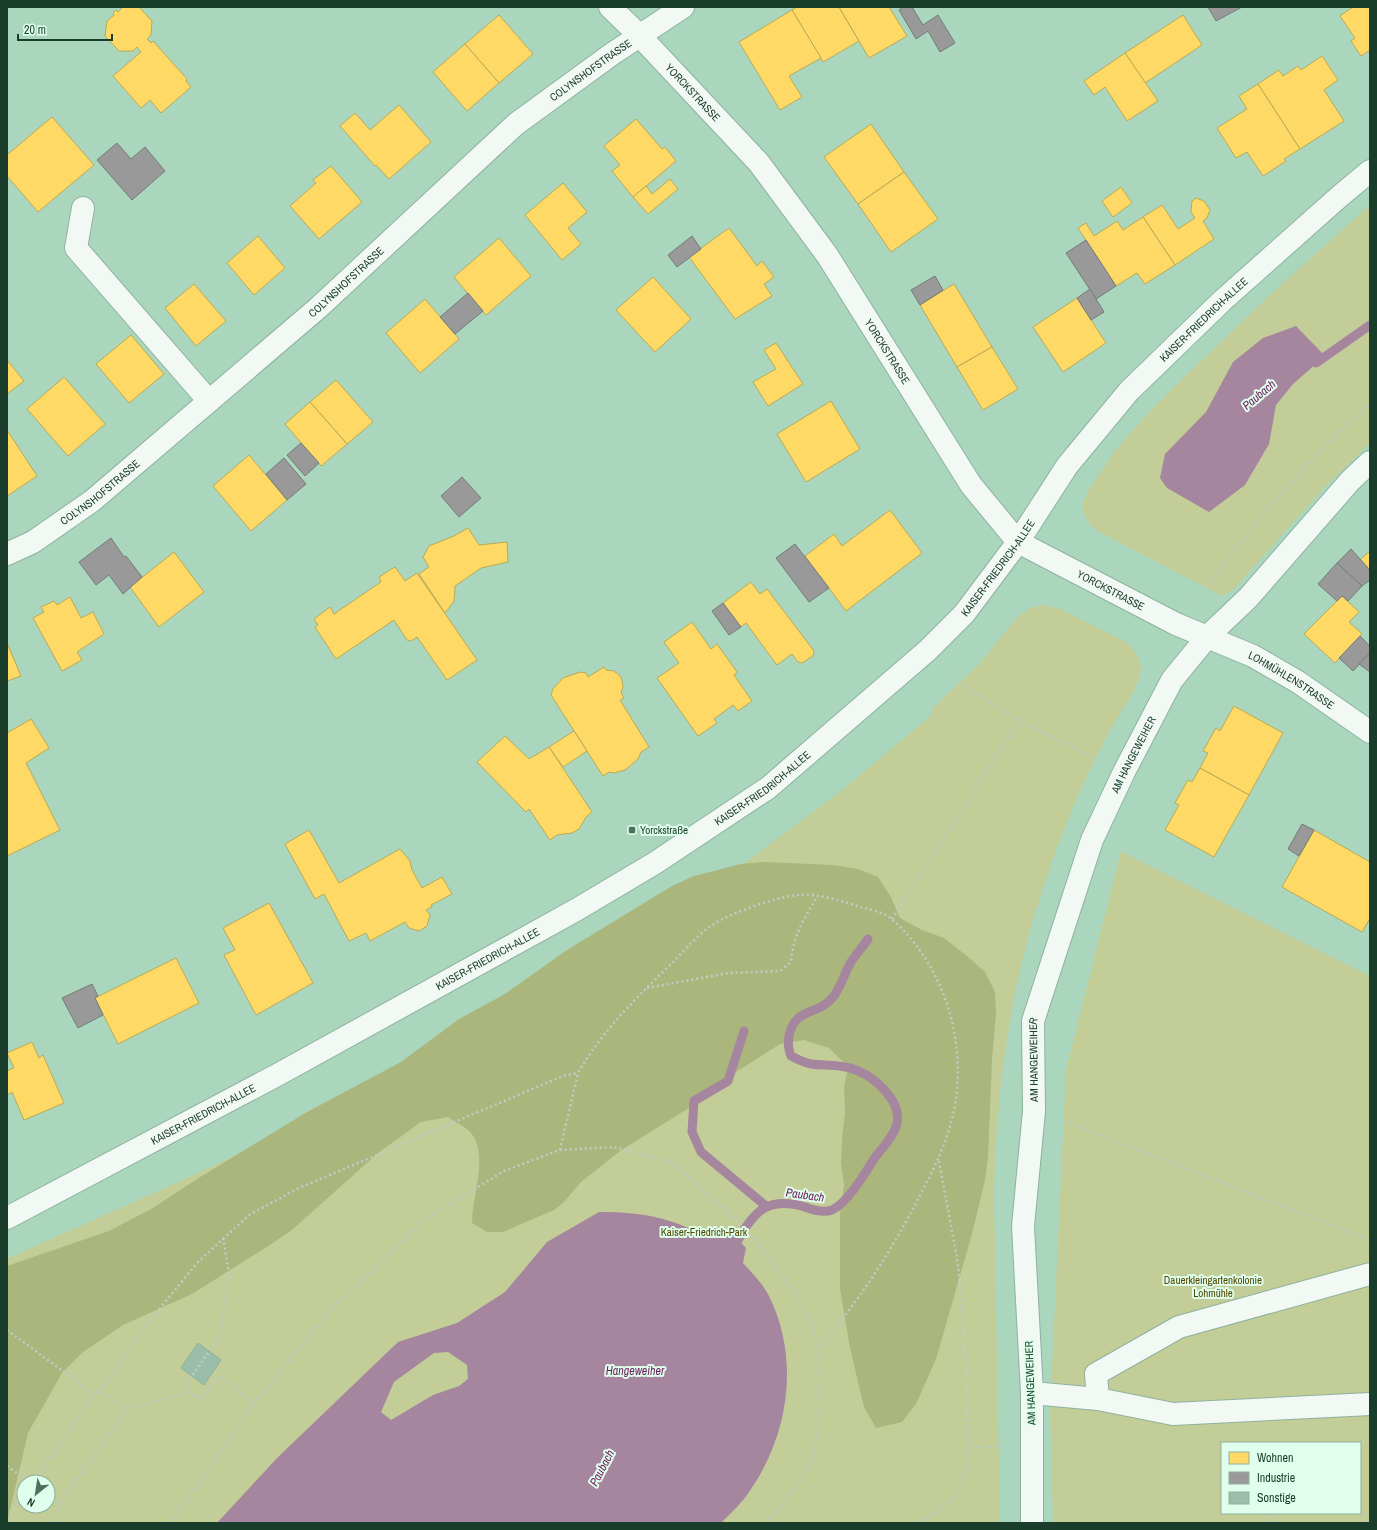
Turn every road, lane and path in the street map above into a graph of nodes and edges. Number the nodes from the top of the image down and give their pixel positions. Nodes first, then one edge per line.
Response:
1 (610, 7) edge
2 (683, 7) edge
3 (639, 35) junction
4 (1370, 171) edge
5 (83, 208) dead end
6 (209, 401) junction
7 (1370, 404) edge
8 (1370, 462) edge
9 (1018, 542) junction
10 (7, 554) edge
11 (1176, 624) junction
12 (1208, 636) junction
13 (928, 650) junction
14 (1019, 720) junction
15 (1370, 732) edge
16 (1104, 762) dead end
17 (817, 897) junction
18 (892, 919) junction
19 (647, 988) junction
20 (578, 1073) junction
21 (1034, 1111) junction
22 (560, 1150) junction
23 (939, 1161) junction
24 (7, 1218) edge
25 (223, 1238) junction
26 (1370, 1240) edge
27 (1370, 1274) edge
28 (7, 1330) edge
29 (820, 1350) junction
30 (99, 1392) junction
31 (188, 1393) junction
32 (1032, 1393) junction
33 (94, 1394) junction
34 (1098, 1399) junction
35 (254, 1403) junction
36 (1370, 1404) edge
37 (126, 1409) junction
38 (1032, 1446) junction
39 (968, 1447) junction
40 (7, 1466) edge
41 (18, 1474) edge
42 (36, 1474) edge
43 (56, 1503) edge
44 (16, 1504) edge
45 (59, 1505) junction
46 (7, 1517) edge
47 (58, 1523) edge
48 (170, 1523) edge
49 (766, 1523) edge
50 (916, 1523) edge
51 (1032, 1523) edge

1 - 3 street, YORCKSTRASSE
2 - 3 street, COLYNSHOFSTRASSE
3 - 6 street, COLYNSHOFSTRASSE
3 - 9 street, YORCKSTRASSE
4 - 9 street, KAISER-FRIEDRICH-ALLEE
5 - 6 street
6 - 10 street, COLYNSHOFSTRASSE
7 - 11 path
8 - 12 street
9 - 11 street, YORCKSTRASSE
9 - 13 street, KAISER-FRIEDRICH-ALLEE
11 - 12 street, YORCKSTRASSE
12 - 15 street, LOHMÜHLENSTRASSE
12 - 21 street, AM HANGEWEIHER
13 - 14 path
13 - 24 street, KAISER-FRIEDRICH-ALLEE
14 - 16 path
14 - 18 path
17 - 18 path
17 - 19 path
17 - 19 path
18 - 23 path
19 - 20 path
20 - 22 path
20 - 25 path
21 - 26 path
21 - 32 street, AM HANGEWEIHER
22 - 29 path
22 - 35 path
23 - 29 path
23 - 39 path
25 - 30 path
25 - 31 path
27 - 34 street
28 - 33 path
29 - 49 path
30 - 33 path
30 - 37 path
31 - 35 path
31 - 37 path
32 - 34 street
32 - 38 street, AM HANGEWEIHER
33 - 42 path
34 - 36 street
35 - 48 path
37 - 45 path
38 - 39 path
38 - 51 street, AM HANGEWEIHER
39 - 50 path
40 - 41 path
43 - 45 path
44 - 46 path
45 - 47 path

